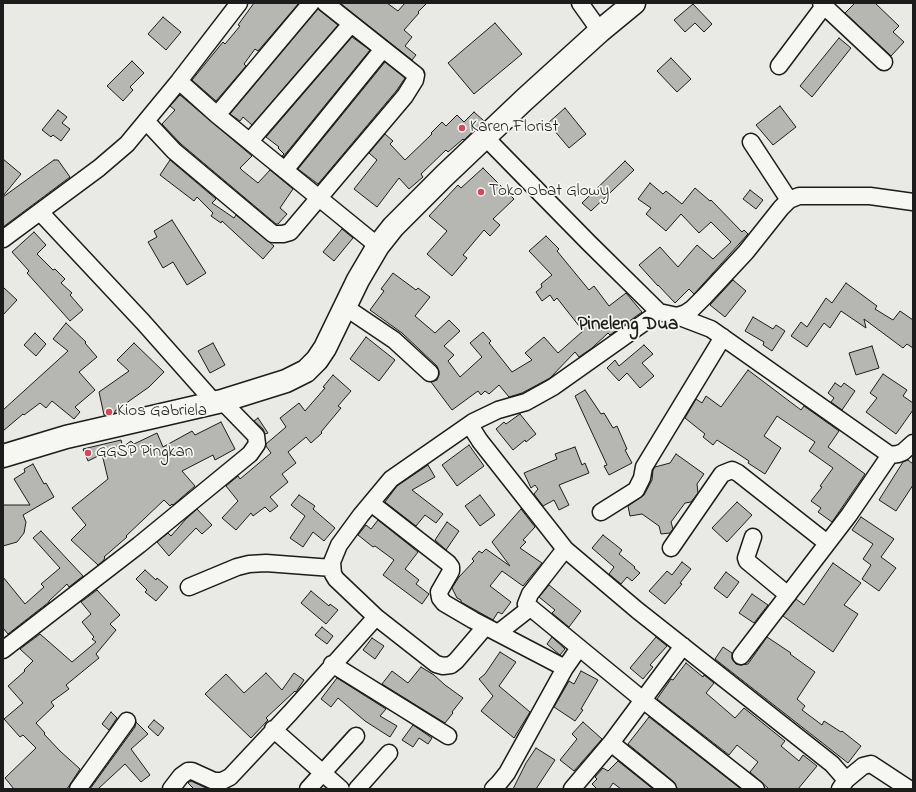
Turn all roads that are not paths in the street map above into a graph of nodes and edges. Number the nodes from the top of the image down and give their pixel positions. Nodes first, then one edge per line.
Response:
1 (239, 3) edge
2 (311, 3) edge
3 (325, 3) edge
4 (580, 3) edge
5 (634, 3) edge
6 (823, 4) edge
7 (351, 24) junction
8 (600, 31) junction
9 (383, 49) junction
10 (884, 62) dead end
11 (779, 66) dead end
12 (179, 81) junction
13 (217, 115) junction
14 (146, 121) junction
15 (485, 137) junction
16 (250, 141) junction
17 (751, 142) dead end
18 (285, 170) junction
19 (319, 198) junction
20 (789, 200) junction
21 (913, 202) edge
22 (40, 212) junction
23 (3, 238) edge
24 (378, 246) junction
25 (345, 307) junction
26 (659, 312) junction
27 (677, 316) junction
28 (723, 337) junction
29 (430, 373) dead end
30 (218, 402) junction
31 (473, 422) junction
32 (913, 443) edge
33 (890, 455) junction
34 (3, 456) edge
35 (371, 503) junction
36 (601, 512) dead end
37 (753, 537) dead end
38 (827, 543) junction
39 (671, 548) dead end
40 (565, 549) junction
41 (332, 568) junction
42 (189, 587) dead end
43 (788, 595) junction
44 (530, 608) junction
45 (376, 617) junction
46 (491, 630) junction
47 (683, 646) junction
48 (4, 647) edge
49 (579, 648) junction
50 (741, 656) dead end
51 (332, 664) junction
52 (565, 668) junction
53 (643, 700) junction
54 (127, 721) dead end
55 (273, 729) junction
56 (356, 736) dead end
57 (448, 736) dead end
58 (611, 743) junction
59 (388, 753) dead end
60 (322, 773) junction
61 (843, 784) edge
62 (78, 789) edge
63 (171, 789) edge
64 (308, 789) edge
65 (341, 789) edge
66 (357, 789) edge
67 (493, 789) edge
68 (572, 789) edge
69 (668, 789) edge
70 (756, 789) edge
71 (909, 789) edge

1 - 12 street
2 - 13 street
3 - 7 street
4 - 8 street
5 - 8 highway
6 - 10 street
6 - 11 street
7 - 9 street
7 - 16 street
8 - 15 highway
9 - 18 street
9 - 19 street
12 - 13 street
12 - 14 street
13 - 16 street
14 - 19 street
14 - 22 street
15 - 24 highway
15 - 26 street
16 - 18 street
17 - 20 street
18 - 19 street
19 - 24 street
20 - 21 street
20 - 27 street
22 - 23 street
22 - 30 street
24 - 25 highway
25 - 29 street
25 - 30 highway
26 - 27 street
26 - 31 street
27 - 28 street
28 - 33 street
28 - 36 street
30 - 34 highway
30 - 48 street
31 - 35 street
31 - 40 street
32 - 33 street
33 - 38 street
35 - 41 street
35 - 46 street
37 - 43 street
38 - 39 street
38 - 43 street
40 - 44 street
40 - 47 street
41 - 42 street
41 - 45 street
43 - 50 street
44 - 46 street
44 - 49 street
45 - 46 street
45 - 51 street
46 - 52 street
47 - 53 street
47 - 61 street
49 - 52 street
49 - 53 street
51 - 55 street
51 - 57 street
52 - 67 street
53 - 58 street
53 - 70 street
54 - 62 street
55 - 60 street
55 - 63 street
56 - 60 street
58 - 68 street
58 - 69 street
59 - 66 street
60 - 64 street
60 - 65 street
61 - 71 street

